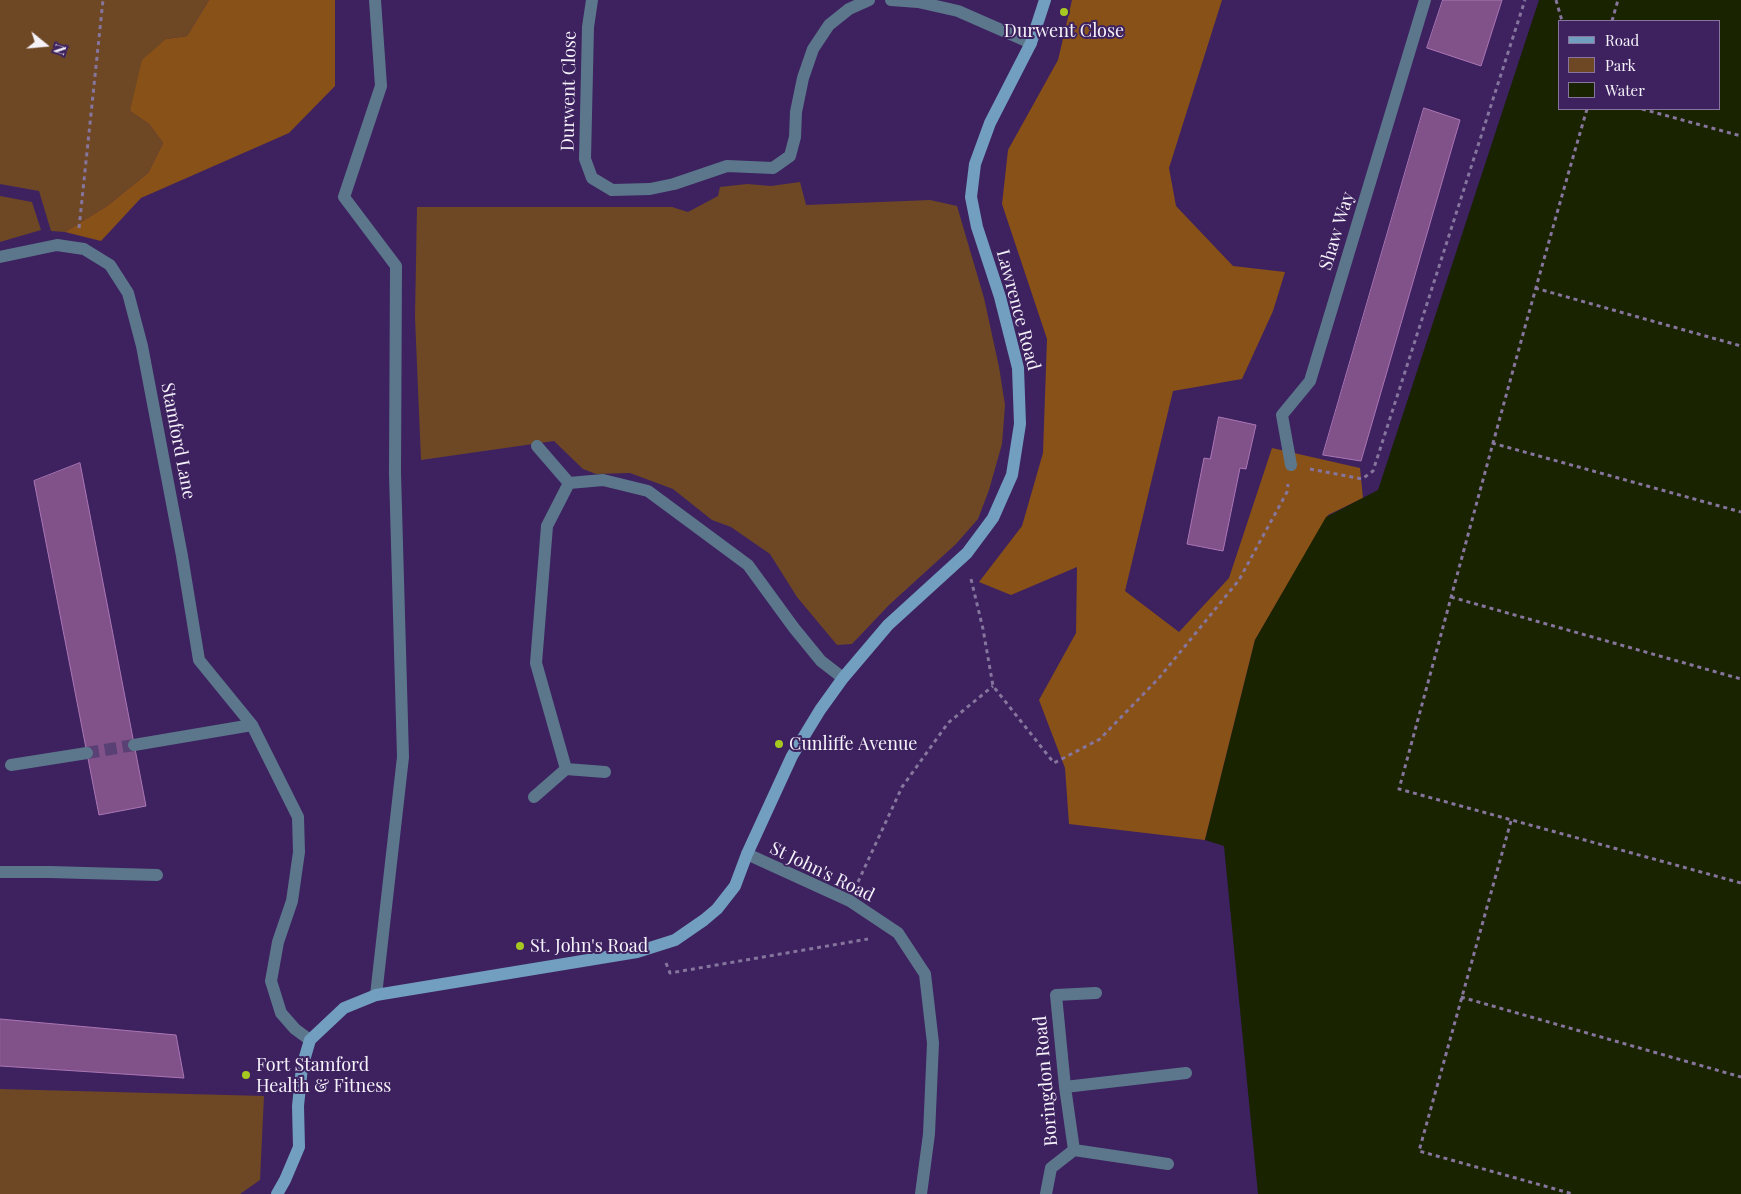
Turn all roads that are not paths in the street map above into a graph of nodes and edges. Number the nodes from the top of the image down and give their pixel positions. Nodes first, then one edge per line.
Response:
1 (375, 0) edge
2 (592, 0) edge
3 (869, 0) edge
4 (891, 0) edge
5 (1044, 0) edge
6 (1424, 0) edge
7 (1031, 43) junction
8 (0, 257) edge
9 (537, 446) dead end
10 (1291, 465) road end
11 (569, 483) junction
12 (842, 678) junction
13 (252, 725) junction
14 (134, 744) tunnel mouth
15 (87, 753) tunnel mouth
16 (5, 766) edge
17 (566, 769) junction
18 (605, 772) dead end
19 (534, 797) dead end
20 (747, 854) junction
21 (0, 872) edge
22 (157, 875) dead end
23 (1096, 993) dead end
24 (376, 995) junction
25 (310, 1040) junction
26 (1186, 1073) dead end
27 (1065, 1087) junction
28 (1074, 1150) junction
29 (1168, 1164) dead end
30 (277, 1194) edge
31 (921, 1194) edge
32 (1046, 1194) edge

1 - 24 street
2 - 3 street, Durwent Close
4 - 7 street
5 - 7 street, Lawrence Road
6 - 10 street, Shaw Way
7 - 12 street, Lawrence Road
8 - 13 street, Stamford Lane
9 - 11 street
11 - 12 street
11 - 17 street
12 - 20 street, Lawrence Road
13 - 14 street
13 - 25 street, Stamford Lane
15 - 16 street
17 - 18 street
17 - 19 street
20 - 24 street, St John's Road
20 - 31 street, St John's Road
21 - 22 street
23 - 27 street, Boringdon Road
24 - 25 street, St John's Road
25 - 30 street
26 - 27 street
27 - 28 street, Boringdon Road
28 - 29 street
28 - 32 street, Boringdon Road

